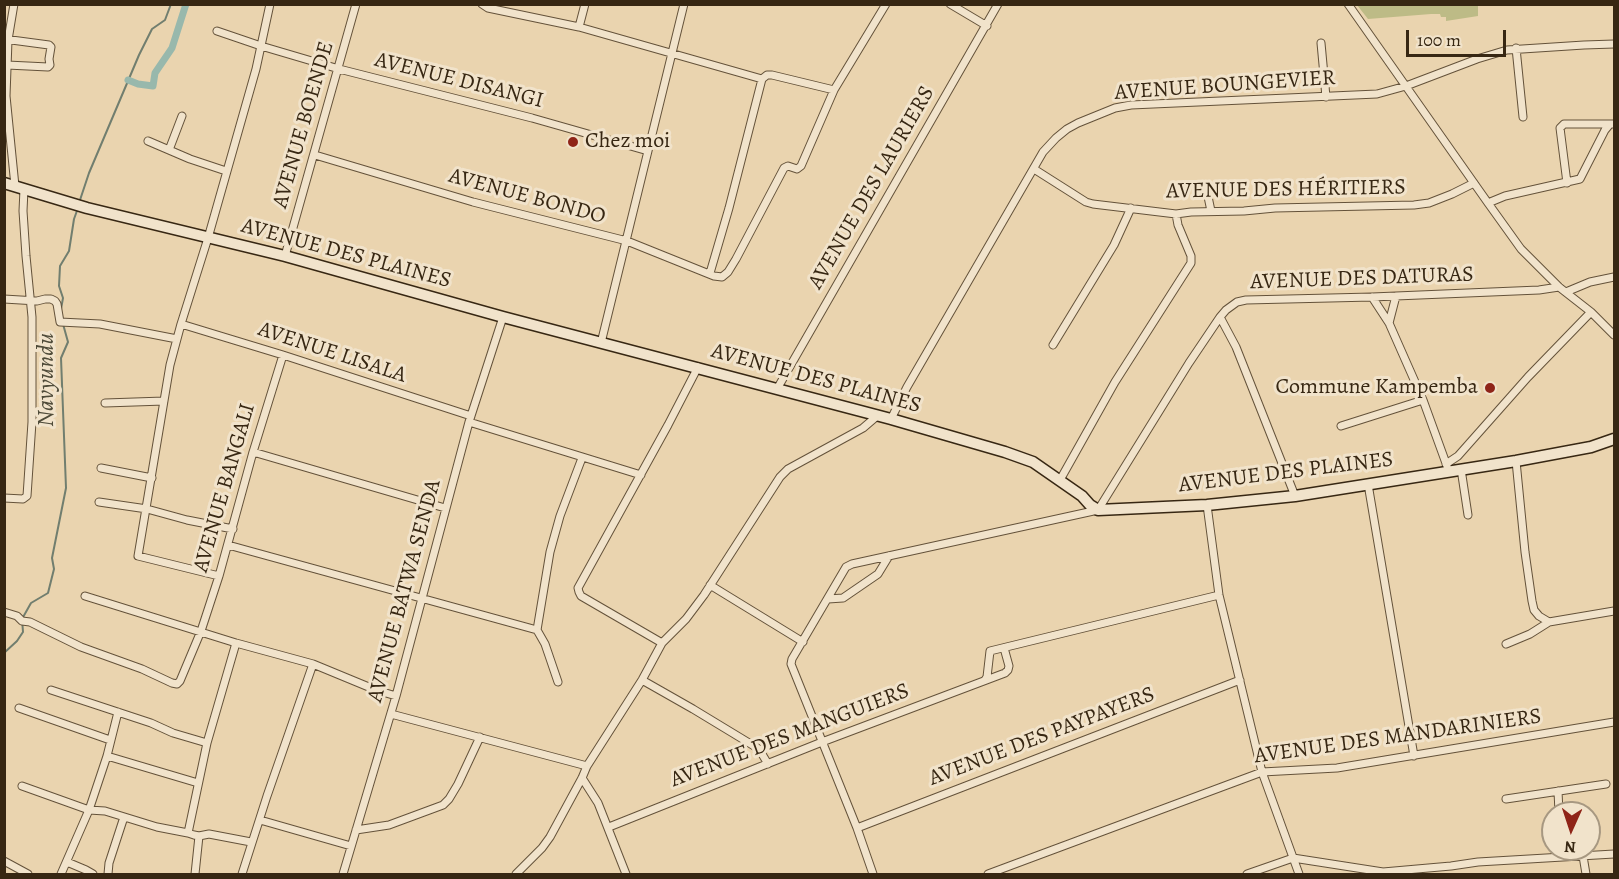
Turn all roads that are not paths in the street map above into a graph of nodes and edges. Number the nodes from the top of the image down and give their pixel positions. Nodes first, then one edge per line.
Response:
1 (14, 4) edge
2 (270, 4) edge
3 (356, 4) edge
4 (482, 4) edge
5 (585, 4) edge
6 (684, 4) edge
7 (886, 4) edge
8 (950, 4) edge
9 (998, 4) edge
10 (1348, 4) edge
11 (987, 26) junction
12 (579, 27) junction
13 (216, 31) dead end
14 (6, 40) edge
15 (1322, 43) dead end
16 (1614, 45) edge
17 (261, 46) junction
18 (1516, 48) junction
19 (673, 53) junction
20 (7, 65) junction
21 (339, 69) junction
22 (762, 79) junction
23 (1406, 86) junction
24 (834, 90) junction
25 (1326, 97) junction
26 (182, 116) dead end
27 (1523, 117) dead end
28 (1612, 124) edge
29 (148, 141) dead end
30 (169, 150) junction
31 (648, 151) junction
32 (315, 155) junction
33 (1034, 169) junction
34 (226, 171) junction
35 (1474, 183) junction
36 (1567, 183) junction
37 (15, 186) edge
38 (1206, 187) dead end
39 (1488, 203) junction
40 (1131, 208) junction
41 (1211, 212) junction
42 (1176, 214) junction
43 (208, 238) junction
44 (627, 241) junction
45 (285, 256) junction
46 (710, 273) junction
47 (1614, 277) edge
48 (1563, 289) junction
49 (1396, 296) junction
50 (1372, 297) junction
51 (4, 299) edge
52 (30, 300) junction
53 (1591, 312) junction
54 (503, 316) junction
55 (1220, 317) junction
56 (1389, 323) junction
57 (181, 324) junction
58 (1614, 334) edge
59 (177, 339) junction
60 (601, 343) junction
61 (1053, 345) dead end
62 (283, 355) junction
63 (698, 367) junction
64 (777, 389) junction
65 (1423, 400) junction
66 (164, 401) junction
67 (105, 403) dead end
68 (878, 416) junction
69 (470, 419) junction
70 (891, 419) junction
71 (1341, 426) dead end
72 (1614, 439) edge
73 (253, 452) junction
74 (582, 458) junction
75 (1516, 460) junction
76 (1448, 467) junction
77 (101, 468) dead end
78 (1461, 469) junction
79 (640, 475) junction
80 (152, 478) junction
81 (1060, 480) junction
82 (1368, 484) junction
83 (1295, 496) junction
84 (4, 498) edge
85 (99, 502) dead end
86 (1207, 505) junction
87 (445, 508) junction
88 (147, 509) junction
89 (1098, 510) junction
90 (1468, 514) dead end
91 (233, 529) junction
92 (228, 545) junction
93 (889, 556) junction
94 (219, 576) junction
95 (711, 585) junction
96 (1219, 595) junction
97 (85, 596) dead end
98 (422, 597) junction
99 (828, 599) junction
100 (1614, 611) edge
101 (4, 612) edge
102 (1549, 622) junction
103 (537, 630) junction
104 (201, 631) junction
105 (803, 642) junction
106 (236, 643) junction
107 (662, 644) junction
108 (1506, 644) dead end
109 (1004, 648) junction
110 (313, 664) junction
111 (642, 680) junction
112 (985, 680) junction
113 (1240, 681) junction
114 (558, 682) dead end
115 (51, 690) dead end
116 (396, 696) junction
117 (19, 708) dead end
118 (118, 712) junction
119 (391, 714) junction
120 (1614, 722) edge
121 (480, 737) junction
122 (110, 740) junction
123 (822, 742) junction
124 (207, 743) junction
125 (107, 756) junction
126 (1414, 756) junction
127 (768, 764) junction
128 (587, 766) junction
129 (1262, 772) junction
130 (582, 778) junction
131 (198, 783) junction
132 (1606, 784) dead end
133 (22, 786) dead end
134 (1558, 791) junction
135 (1506, 799) dead end
136 (1558, 801) edge
137 (89, 810) junction
138 (124, 817) junction
139 (260, 820) junction
140 (609, 827) junction
141 (856, 828) junction
142 (356, 830) junction
143 (188, 833) junction
144 (199, 836) junction
145 (251, 842) junction
146 (351, 846) junction
147 (1541, 855) edge
148 (1293, 858) junction
149 (4, 861) edge
150 (67, 862) junction
151 (1451, 866) junction
152 (1380, 873) edge
153 (28, 874) edge
154 (62, 874) edge
155 (93, 874) edge
156 (108, 874) edge
157 (195, 874) edge
158 (242, 874) edge
159 (343, 874) edge
160 (516, 874) edge
161 (626, 874) edge
162 (873, 874) edge
163 (988, 874) edge
164 (1247, 874) edge
165 (1299, 874) edge
166 (1453, 874) edge

1 - 14 street
2 - 17 street
3 - 21 street, AVENUE BOENDE
4 - 12 street
5 - 12 street
6 - 19 street
7 - 24 street
8 - 11 street
9 - 11 street, AVENUE DES LAURIERS
10 - 23 street
11 - 64 street, AVENUE DES LAURIERS
12 - 19 street
13 - 17 street, AVENUE DISANGI
14 - 20 street
14 - 20 street
15 - 25 street
16 - 18 street, AVENUE BOUNGEVIER
17 - 21 street, AVENUE DISANGI
17 - 34 street
18 - 23 street, AVENUE BOUNGEVIER
18 - 27 street
19 - 22 street
19 - 31 street
20 - 37 street
21 - 31 street, AVENUE DISANGI
21 - 32 street, AVENUE BOENDE
22 - 24 street
22 - 46 street
23 - 25 street, AVENUE BOUNGEVIER
23 - 35 street
24 - 46 street, AVENUE BONDO
25 - 33 street, AVENUE BOUNGEVIER
26 - 30 street
28 - 36 street
28 - 36 street
29 - 30 street
30 - 34 street
31 - 44 street
32 - 44 street, AVENUE BONDO
32 - 45 street, AVENUE BOENDE
33 - 40 street, AVENUE DES HÉRITIERS
33 - 70 street, AVENUE BOUNGEVIER
34 - 43 street
35 - 39 street
35 - 41 street, AVENUE DES HÉRITIERS
36 - 39 street
37 - 43 street, AVENUE DES PLAINES
37 - 52 street
38 - 41 street
39 - 48 street
40 - 42 street, AVENUE DES HÉRITIERS
40 - 61 street
41 - 42 street, AVENUE DES HÉRITIERS
42 - 81 street
43 - 45 street, AVENUE DES PLAINES
43 - 57 street
44 - 46 street, AVENUE BONDO
44 - 60 street
45 - 54 street, AVENUE DES PLAINES
47 - 48 street, AVENUE DES DATURAS
48 - 49 street, AVENUE DES DATURAS
48 - 53 street
49 - 50 street, AVENUE DES DATURAS
49 - 56 street
50 - 55 street, AVENUE DES DATURAS
50 - 56 street
51 - 52 street
52 - 59 street
52 - 84 street
53 - 58 street
53 - 76 street
54 - 60 street, AVENUE DES PLAINES
54 - 69 street, AVENUE BATWA SENDA
55 - 83 street
55 - 89 street, AVENUE DES DATURAS
56 - 65 street
57 - 59 street
57 - 62 street, AVENUE LISALA
59 - 66 street
60 - 63 street, AVENUE DES PLAINES
62 - 69 street, AVENUE LISALA
62 - 73 street, AVENUE BANGALI
63 - 64 street, AVENUE DES PLAINES
63 - 79 street
64 - 68 street, AVENUE DES PLAINES
65 - 71 street
65 - 76 street
66 - 67 street
66 - 80 street
68 - 70 street, AVENUE DES PLAINES
68 - 95 street
69 - 74 street, AVENUE LISALA
69 - 87 street, AVENUE BATWA SENDA
70 - 81 street, AVENUE DES PLAINES
72 - 75 street, AVENUE DES PLAINES
73 - 87 street
73 - 91 street, AVENUE BANGALI
74 - 79 street, AVENUE LISALA
74 - 103 street
75 - 78 street, AVENUE DES PLAINES
75 - 102 street
76 - 78 street, AVENUE DES PLAINES
76 - 82 street, AVENUE DES PLAINES
77 - 80 street
78 - 90 street
79 - 107 street
80 - 88 street
81 - 89 street, AVENUE DES PLAINES
82 - 83 street, AVENUE DES PLAINES
82 - 126 street
83 - 86 street, AVENUE DES PLAINES
85 - 88 street
86 - 89 street, AVENUE DES PLAINES
86 - 96 street
87 - 98 street, AVENUE BATWA SENDA
88 - 91 street
88 - 94 street
89 - 93 street
91 - 92 street, AVENUE BANGALI
92 - 94 street, AVENUE BANGALI
92 - 98 street
93 - 99 street
93 - 99 street
94 - 104 street, AVENUE BANGALI
95 - 105 street
95 - 107 street
96 - 109 street
96 - 113 street
97 - 104 street
98 - 103 street
98 - 116 street, AVENUE BATWA SENDA
99 - 105 street
100 - 102 street
101 - 104 street, AVENUE BANGALI
102 - 108 street
103 - 114 street
104 - 106 street
105 - 123 street
106 - 110 street
106 - 124 street
107 - 111 street
109 - 112 street
109 - 112 street, AVENUE DES MANGUIERS
110 - 116 street
110 - 139 street
111 - 127 street
111 - 128 street
112 - 123 street, AVENUE DES MANGUIERS
113 - 129 street
113 - 141 street, AVENUE DES PAYPAYERS
115 - 118 street
116 - 119 street, AVENUE BATWA SENDA
117 - 122 street
118 - 122 street
118 - 124 street
119 - 121 street
119 - 142 street, AVENUE BATWA SENDA
120 - 126 street, AVENUE DES MANDARINIERS
121 - 128 street
121 - 142 street
122 - 125 street
123 - 127 street, AVENUE DES MANGUIERS
123 - 141 street
124 - 131 street
125 - 131 street
125 - 137 street
126 - 129 street, AVENUE DES MANDARINIERS
127 - 140 street, AVENUE DES MANGUIERS
128 - 130 street
129 - 148 street
129 - 163 street, AVENUE DES MANDARINIERS
130 - 140 street
130 - 160 street
131 - 143 street
132 - 134 street
133 - 137 street
134 - 135 street
134 - 136 street
137 - 138 street
137 - 150 street
138 - 143 street
138 - 156 street
139 - 145 street
139 - 146 street
140 - 161 street
141 - 162 street
142 - 146 street, AVENUE BATWA SENDA
143 - 144 street
144 - 145 street
144 - 157 street
145 - 158 street
146 - 159 street, AVENUE BATWA SENDA
147 - 151 street
148 - 152 street
148 - 164 street
148 - 165 street
149 - 153 street
150 - 154 street
150 - 155 street
151 - 152 street
151 - 166 street

